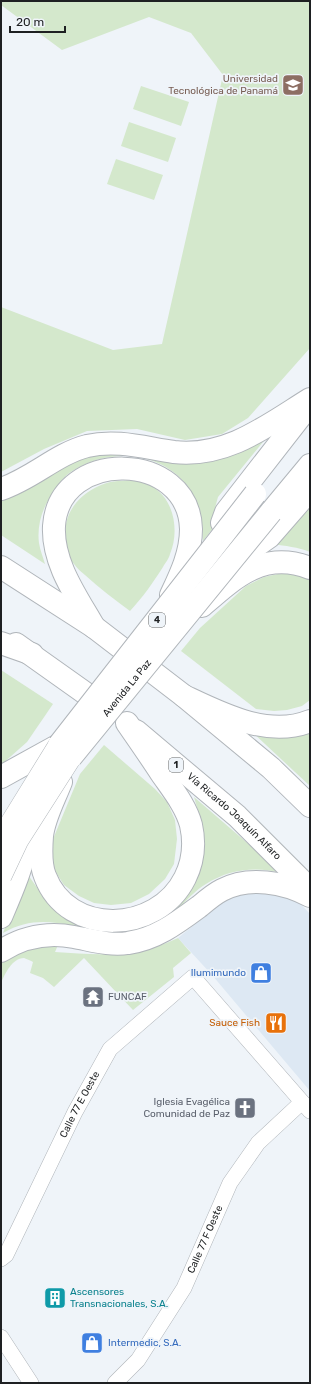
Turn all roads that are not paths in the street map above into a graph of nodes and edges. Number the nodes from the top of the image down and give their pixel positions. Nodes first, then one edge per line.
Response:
1 (310, 399) edge
2 (310, 404) edge
3 (310, 425) edge
4 (310, 465) edge
5 (1, 489) edge
6 (310, 490) edge
7 (1, 567) edge
8 (310, 568) edge
9 (171, 618) junction
10 (94, 627) junction
11 (1, 634) edge
12 (1, 643) edge
13 (32, 654) junction
14 (184, 696) junction
15 (310, 721) edge
16 (127, 723) junction
17 (65, 751) junction
18 (1, 776) edge
19 (310, 806) edge
20 (1, 832) edge
21 (1, 839) edge
22 (1, 876) edge
23 (310, 889) edge
24 (310, 896) edge
25 (1, 917) edge
26 (1, 950) edge
27 (306, 1107) edge
28 (1, 1259) edge
29 (1, 1337) edge
30 (31, 1383) edge
31 (115, 1383) edge

1 - 5 main road
2 - 6 main road
3 - 9 main road, Avenida La Paz / 4, bridge
4 - 9 main road, Avenida La Paz / 4, bridge
7 - 10 main road
8 - 9 main road, bridge
9 - 10 main road, bridge
9 - 17 main road, Avenida La Paz / 4, bridge
10 - 14 main road
11 - 13 main road, Vía Ricardo Joaquín Alfaro / 1
12 - 13 main road
13 - 16 main road, Vía Ricardo Joaquín Alfaro / 1
14 - 15 main road
14 - 19 main road
16 - 17 main road, bridge
16 - 23 main road, Vía Ricardo Joaquín Alfaro / 1
17 - 18 main road
17 - 21 main road, Avenida La Paz / 4, bridge
17 - 22 main road, Avenida La Paz / 4, bridge
20 - 25 main road
24 - 26 main road
27 - 28 street, Calle 77 E Oeste
27 - 31 street, Calle 77 F Oeste
29 - 30 street

